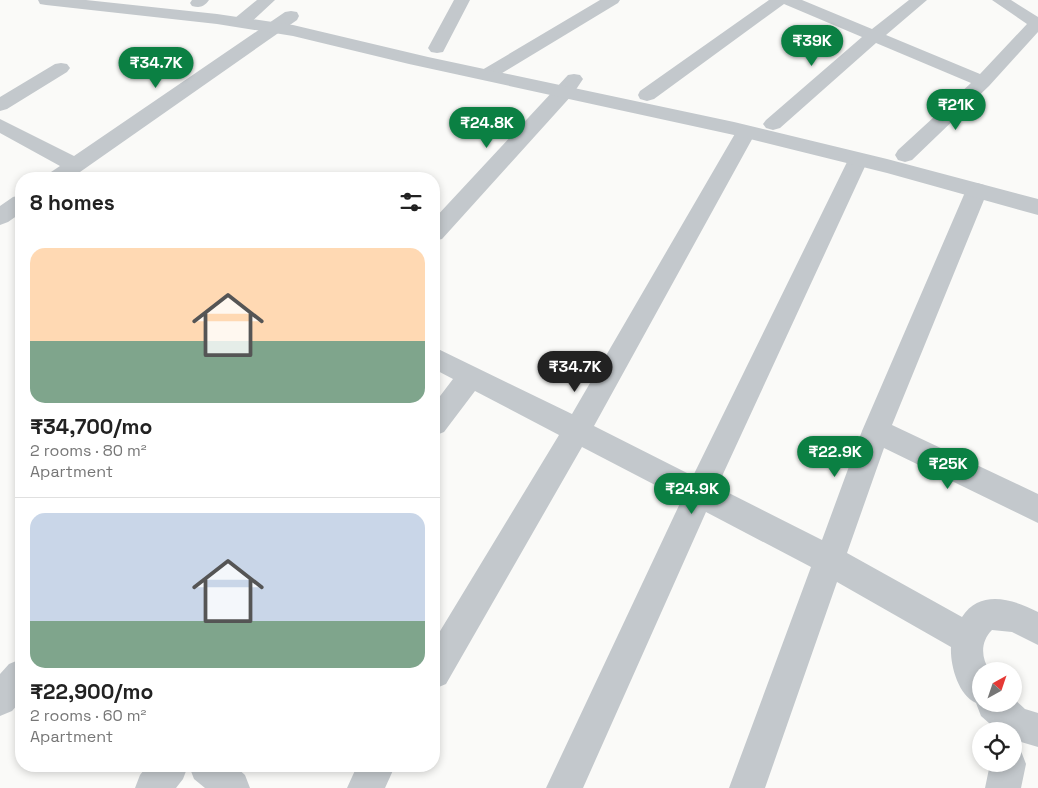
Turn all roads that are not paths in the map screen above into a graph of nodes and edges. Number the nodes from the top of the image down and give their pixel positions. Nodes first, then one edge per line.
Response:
1 (46, 0) edge
2 (172, 0) edge
3 (462, 0) edge
4 (612, 0) edge
5 (780, 0) edge
6 (788, 0) edge
7 (919, 0) edge
8 (1000, 0) edge
9 (200, 1) edge
10 (262, 5) edge
11 (241, 22) junction
12 (284, 22) junction
13 (1037, 24) edge
14 (874, 36) junction
15 (437, 48) junction
16 (506, 63) junction
17 (61, 68) dead end
18 (488, 74) junction
19 (983, 82) junction
20 (570, 84) junction
21 (647, 95) junction
22 (0, 105) edge
23 (773, 124) junction
24 (0, 125) edge
25 (746, 132) junction
26 (905, 155) junction
27 (858, 160) junction
28 (75, 165) junction
29 (65, 172) edge
30 (1038, 189) edge
31 (977, 190) junction
32 (15, 206) edge
33 (1038, 207) edge
34 (0, 217) edge
35 (440, 226) edge
36 (440, 360) edge
37 (471, 376) junction
38 (440, 416) edge
39 (577, 430) junction
40 (876, 431) junction
41 (699, 494) junction
42 (1038, 509) edge
43 (829, 560) junction
44 (1038, 629) edge
45 (968, 639) junction
46 (440, 662) edge
47 (972, 671) edge
48 (15, 683) edge
49 (0, 699) edge
50 (165, 772) edge
51 (214, 772) edge
52 (374, 772) edge
53 (1006, 772) edge
54 (152, 788) edge
55 (232, 788) edge
56 (364, 788) edge
57 (564, 788) edge
58 (747, 788) edge
59 (1003, 788) edge

1 - 11 street
2 - 9 street
3 - 15 street
4 - 16 street
5 - 21 street
6 - 14 street
7 - 14 street
8 - 13 street
9 - 10 street
10 - 11 street
10 - 12 street
11 - 12 street
12 - 15 street
12 - 18 street
12 - 28 street
13 - 19 street
14 - 19 street
14 - 23 street
15 - 16 street
16 - 18 street
16 - 20 street
17 - 22 street
18 - 20 street
19 - 26 street
20 - 21 street
20 - 25 street
20 - 35 street
21 - 23 street
23 - 26 street
24 - 28 street
25 - 27 street
25 - 39 street
26 - 30 street
27 - 31 street
27 - 41 street
28 - 29 street
31 - 33 street
31 - 40 street
32 - 34 street
36 - 37 street
37 - 38 street
37 - 39 street
39 - 41 street
39 - 46 street
40 - 42 street
40 - 43 street
41 - 43 street
41 - 57 street
43 - 45 street
43 - 58 street
44 - 45 street
45 - 47 street
48 - 49 street
50 - 54 street
51 - 55 street
52 - 56 street
53 - 59 street

